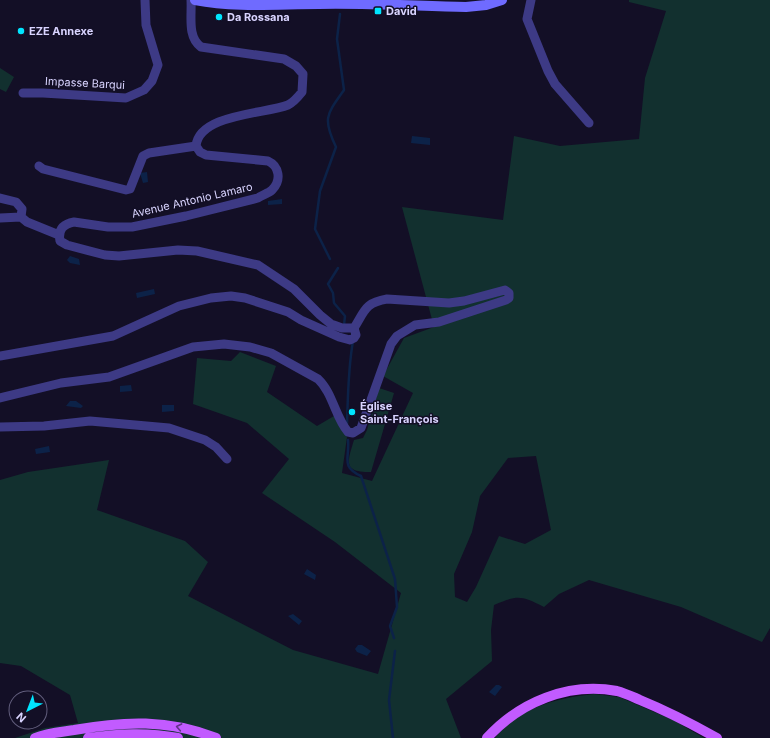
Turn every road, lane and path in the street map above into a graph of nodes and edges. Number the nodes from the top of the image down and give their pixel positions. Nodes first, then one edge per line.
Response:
1 (145, 0) edge
2 (191, 0) edge
3 (195, 0) edge
4 (293, 0) edge
5 (502, 0) edge
6 (531, 0) edge
7 (317, 4) junction
8 (23, 93) dead end
9 (588, 123) dead end
10 (196, 146) junction
11 (40, 166) dead end
12 (0, 198) edge
13 (0, 218) edge
14 (21, 218) junction
15 (59, 235) junction
16 (354, 328) junction
17 (0, 356) edge
18 (0, 398) edge
19 (0, 427) edge
20 (227, 459) dead end
21 (35, 738) edge
22 (88, 738) edge
23 (178, 738) edge
24 (216, 738) edge
25 (487, 738) edge
26 (717, 738) edge

1 - 8 street, Impasse Barqui
2 - 10 street
3 - 7 main road
4 - 7 main road
5 - 7 main road
6 - 9 street
10 - 11 street
10 - 15 street, Avenue Antonio Lamaro
12 - 14 street
13 - 14 street
14 - 15 street
15 - 16 street
16 - 17 street
16 - 18 street
19 - 20 street
24 -> 21 main road
22 - 23 main road
25 - 26 main road

